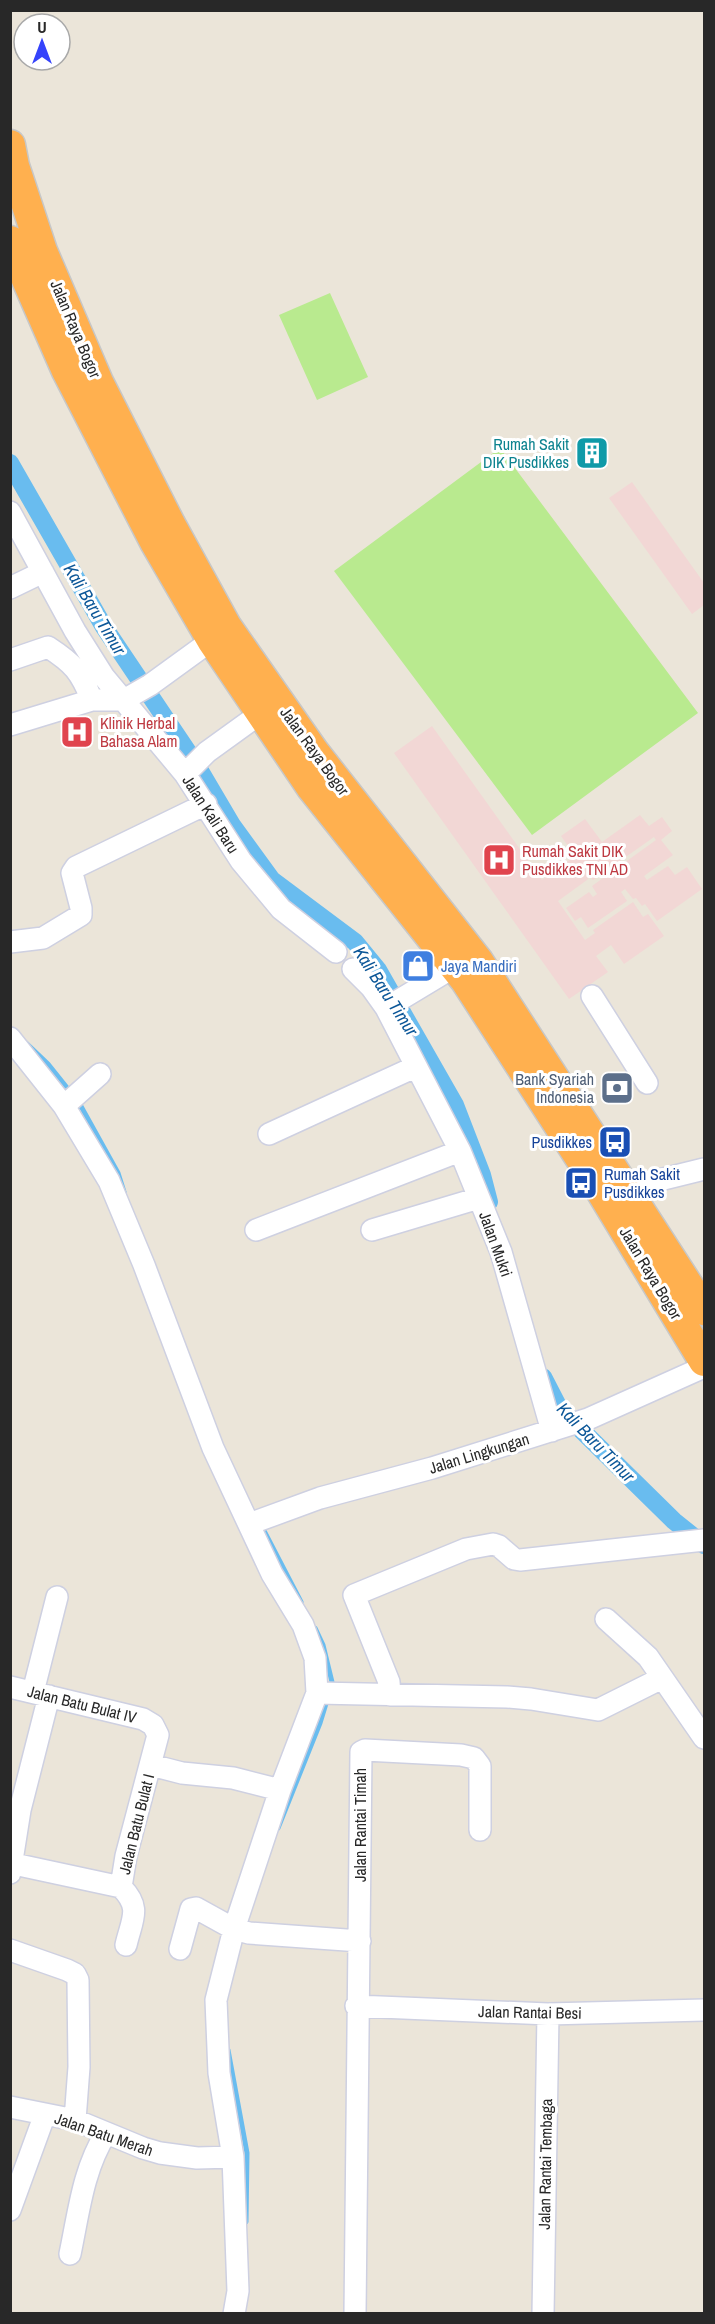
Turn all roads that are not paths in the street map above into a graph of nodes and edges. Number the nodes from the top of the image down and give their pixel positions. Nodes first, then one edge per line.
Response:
1 (10, 145) edge
2 (10, 241) edge
3 (10, 512) edge
4 (43, 572) junction
5 (10, 588) edge
6 (212, 640) junction
7 (10, 660) edge
8 (125, 699) junction
9 (92, 700) junction
10 (261, 714) junction
11 (10, 725) edge
12 (185, 774) junction
13 (322, 782) junction
14 (206, 804) junction
15 (10, 942) edge
16 (336, 952) dead end
17 (454, 967) junction
18 (353, 969) dead end
19 (592, 996) dead end
20 (395, 1003) junction
21 (10, 1038) edge
22 (519, 1042) junction
23 (415, 1067) junction
24 (100, 1074) dead end
25 (647, 1083) dead end
26 (70, 1100) junction
27 (269, 1134) dead end
28 (460, 1151) junction
29 (705, 1169) edge
30 (616, 1194) junction
31 (479, 1198) junction
32 (256, 1230) dead end
33 (372, 1230) dead end
34 (705, 1310) edge
35 (705, 1361) edge
36 (705, 1367) edge
37 (554, 1430) junction
38 (256, 1521) junction
39 (705, 1540) edge
40 (57, 1597) dead end
41 (606, 1619) dead end
42 (662, 1678) junction
43 (10, 1687) edge
44 (317, 1693) junction
45 (41, 1694) junction
46 (390, 1695) junction
47 (153, 1725) joint
48 (705, 1738) edge
49 (151, 1765) junction
50 (280, 1790) junction
51 (15, 1809) edge
52 (480, 1830) dead end
53 (12, 1868) edge
54 (121, 1887) junction
55 (240, 1930) junction
56 (360, 1941) junction
57 (126, 1945) dead end
58 (180, 1948) dead end
59 (10, 1950) edge
60 (356, 2006) junction
61 (705, 2010) edge
62 (548, 2014) junction
63 (10, 2107) edge
64 (45, 2114) junction
65 (75, 2120) junction
66 (106, 2133) junction
67 (233, 2157) junction
68 (10, 2210) edge
69 (70, 2254) dead end
70 (234, 2313) edge
71 (354, 2313) edge
72 (543, 2313) edge

1 - 13 highway, Jalan Raya Bogor
2 - 6 highway, Jalan Raya Bogor
3 - 4 street, Jalan Kali Baru
4 - 5 street
4 - 8 street, Jalan Kali Baru
6 - 8 street
6 - 10 highway, Jalan Raya Bogor
7 - 9 street
8 - 9 street
8 - 12 street, Jalan Kali Baru
9 - 11 street
10 - 12 street
10 - 13 highway, Jalan Raya Bogor
12 - 14 street, Jalan Kali Baru
13 - 17 highway, Jalan Raya Bogor
13 - 22 highway, Jalan Raya Bogor
14 - 15 street
14 - 16 street, Jalan Kali Baru
17 - 20 street
17 - 22 highway, Jalan Raya Bogor
18 - 20 street
19 - 25 street
20 - 23 street
21 - 26 street
22 - 30 highway, Jalan Raya Bogor
23 - 27 street
23 - 28 street, Jalan Mukri
24 - 26 street
26 - 38 street
28 - 31 street, Jalan Mukri
28 - 32 street
29 - 30 street
30 - 34 highway, Jalan Raya Bogor
30 - 35 highway, Jalan Raya Bogor
31 - 33 street
31 - 37 street, Jalan Mukri
36 - 37 street, Jalan Lingkungan
37 - 38 street, Jalan Lingkungan
38 - 44 street
39 - 46 street
40 - 45 street
41 - 42 street
42 - 46 street
42 - 48 street
43 - 45 street, Jalan Batu Bulat IV
44 - 46 street
44 - 50 street
45 - 47 street, Jalan Batu Bulat IV
45 - 51 street
47 - 49 street, Jalan Batu Bulat I
49 - 50 street
49 - 54 street, Jalan Batu Bulat I
50 - 55 street
51 - 53 street
52 - 56 street, Jalan Rantai Timah
53 - 54 street, Jalan Batu Bulat I
54 - 57 street
55 - 56 street
55 - 58 street
55 - 67 street
56 - 60 street, Jalan Rantai Timah
59 - 65 street
60 - 62 street, Jalan Rantai Besi
60 - 71 street, Jalan Rantai Timah
61 - 62 street, Jalan Rantai Besi
62 - 72 street, Jalan Rantai Tembaga
63 - 64 street, Jalan Batu Merah
64 - 65 street, Jalan Batu Merah
64 - 68 street
65 - 66 street, Jalan Batu Merah
66 - 67 street, Jalan Batu Merah
66 - 69 street
67 - 70 street

